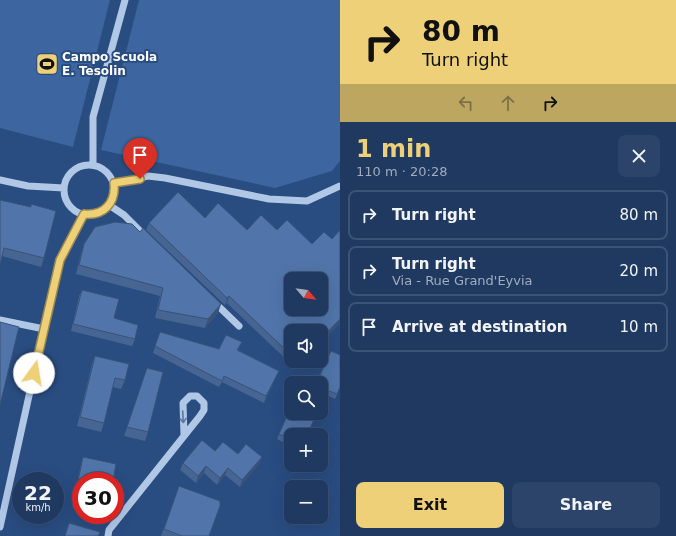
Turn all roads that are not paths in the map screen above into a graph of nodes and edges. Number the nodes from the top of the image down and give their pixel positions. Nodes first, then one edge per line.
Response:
1 (125, 0) edge
2 (94, 164) junction
3 (0, 180) edge
4 (114, 183) junction
5 (340, 186) edge
6 (64, 188) junction
7 (109, 204) junction
8 (84, 214) junction
9 (149, 241) edge
10 (206, 295) edge
11 (0, 320) edge
12 (239, 326) dead end
13 (44, 329) junction
14 (184, 435) junction
15 (2, 506) edge
16 (0, 527) edge
17 (108, 536) edge

1 - 2 street
2 - 4 street
2 - 6 street
3 - 6 street
4 - 5 street
4 - 7 street
6 - 8 street
7 - 8 street
7 - 9 street
8 - 13 street
10 - 12 street
11 - 13 street
13 - 15 street
14 -> 14 street
14 - 17 street
15 - 16 street

